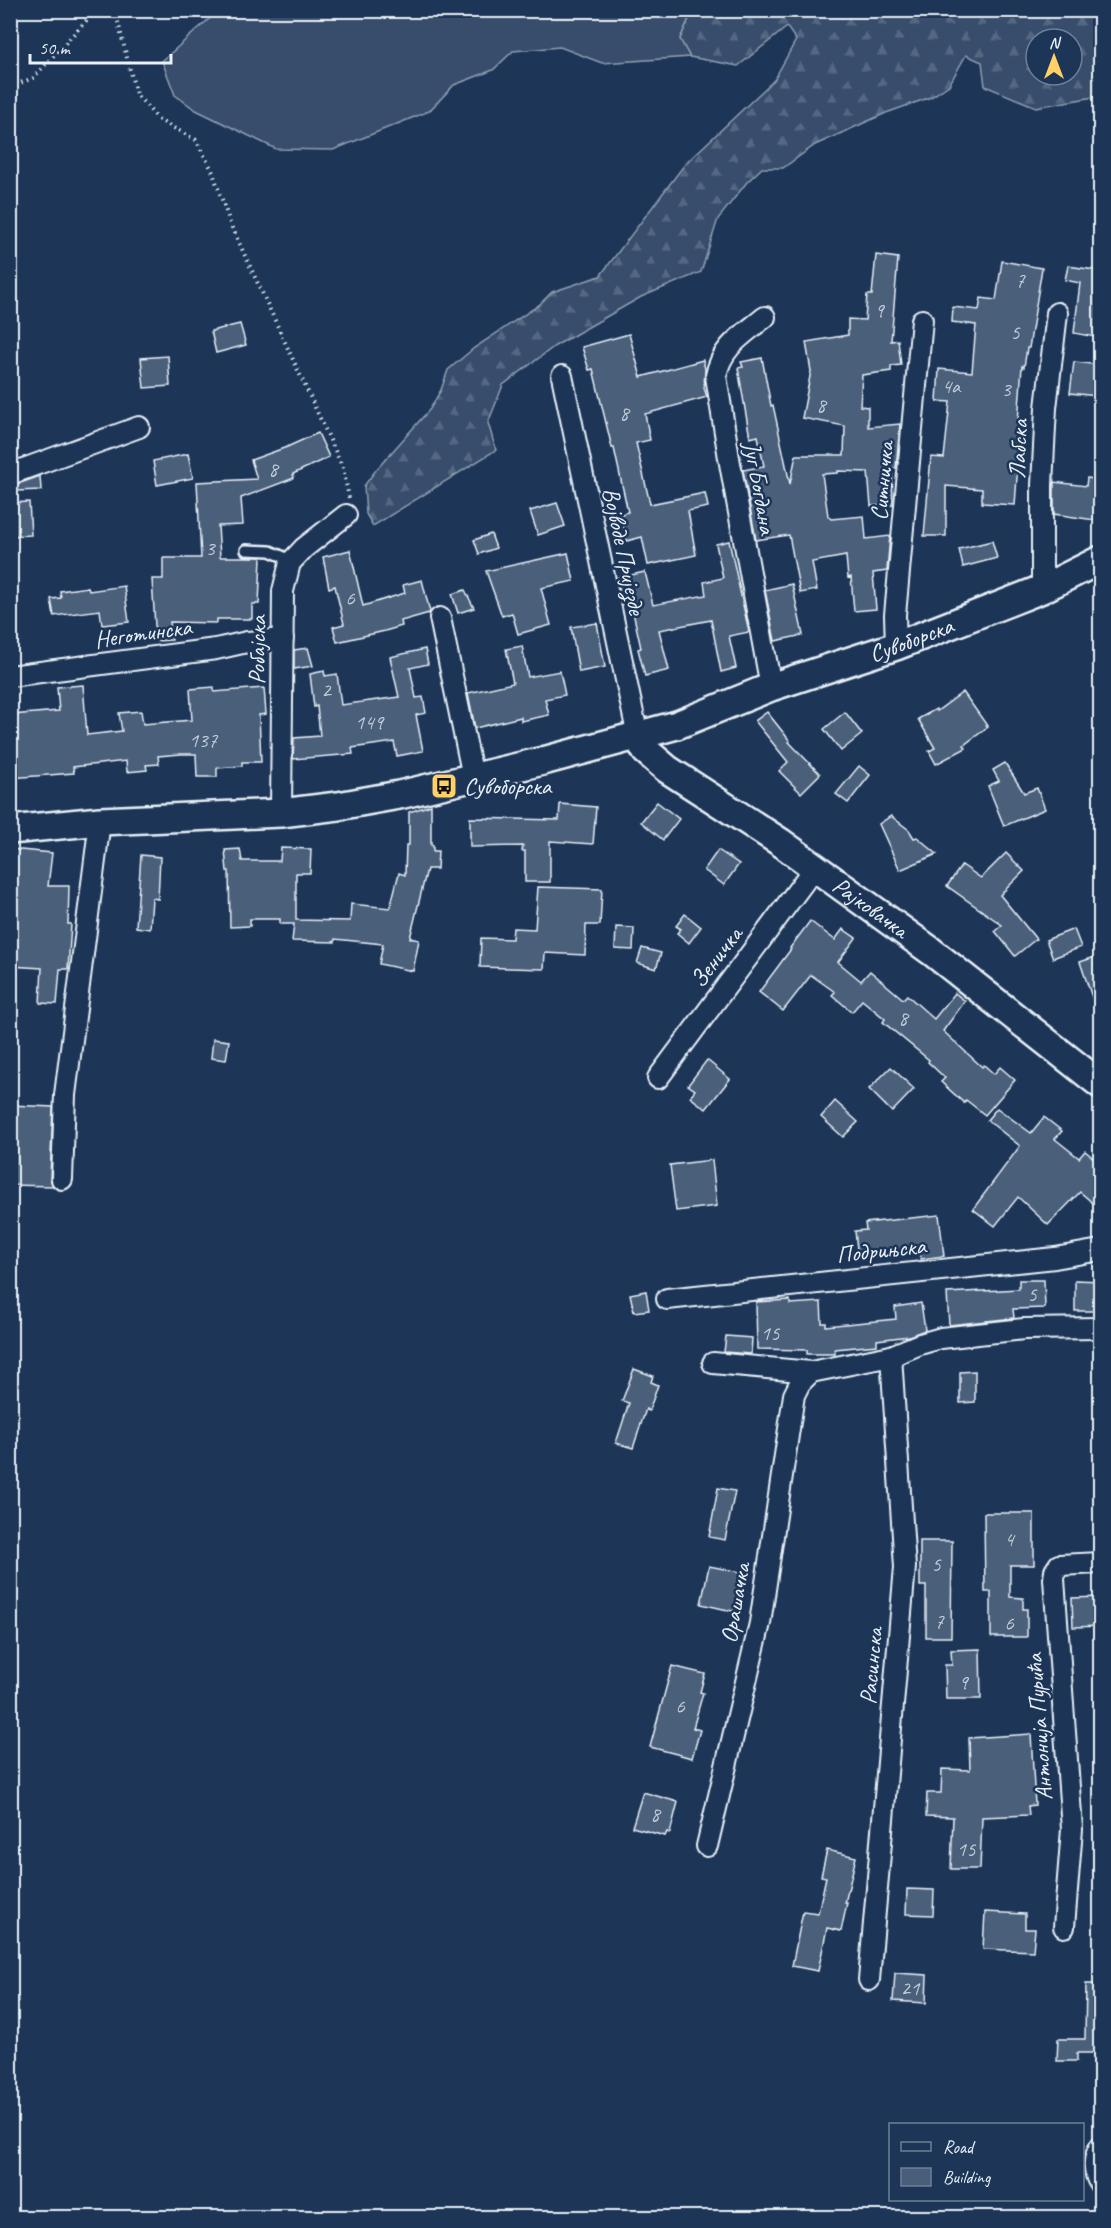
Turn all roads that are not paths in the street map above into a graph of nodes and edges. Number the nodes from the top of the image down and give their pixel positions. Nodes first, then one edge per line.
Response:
1 (1057, 313) dead end
2 (765, 317) dead end
3 (922, 320) dead end
4 (562, 376) dead end
5 (139, 427) dead end
6 (10, 474) edge
7 (346, 515) road end
8 (246, 550) dead end
9 (1101, 560) edge
10 (293, 561) junction
11 (1041, 589) junction
12 (440, 618) dead end
13 (283, 639) junction
14 (896, 646) junction
15 (10, 676) edge
16 (771, 687) junction
17 (638, 737) junction
18 (473, 777) junction
19 (281, 813) junction
20 (100, 821) junction
21 (10, 830) edge
22 (815, 867) junction
23 (658, 1078) dead end
24 (1101, 1084) edge
25 (63, 1179) dead end
26 (1101, 1250) edge
27 (667, 1299) dead end
28 (1101, 1328) edge
29 (891, 1356) junction
30 (713, 1363) dead end
31 (811, 1372) junction
32 (1101, 1563) edge
33 (706, 1846) dead end
34 (1064, 1927) dead end
35 (869, 1980) dead end
36 (1101, 2147) edge
37 (1101, 2184) edge

1 - 11 street, Лабска
2 - 16 street, Југ Богдана
3 - 14 street, Ситничка
4 - 17 street, Војводе Пријезде
5 - 6 street
7 - 10 street, Робајска
8 - 10 lane
9 - 11 main road, Сувоборска
10 - 13 street, Робајска
11 - 14 main road, Сувоборска
12 - 18 street
13 - 15 street, Неготинска
13 - 19 street, Робајска
14 - 16 main road, Сувоборска
16 - 17 main road, Сувоборска
17 - 18 main road, Сувоборска
17 - 22 main road, Рајковачка
18 - 19 main road, Сувоборска
19 - 20 main road, Сувоборска
20 - 21 main road, Сувоборска
20 - 25 street
22 - 23 street, Зеничка
22 - 24 main road, Рајковачка
26 - 27 street, Подрињска
28 - 29 street
29 - 31 street
29 - 35 street, Расинска
30 - 31 street
31 - 33 street, Орашачка
32 - 34 street, Антонија Пурића
36 - 37 street

